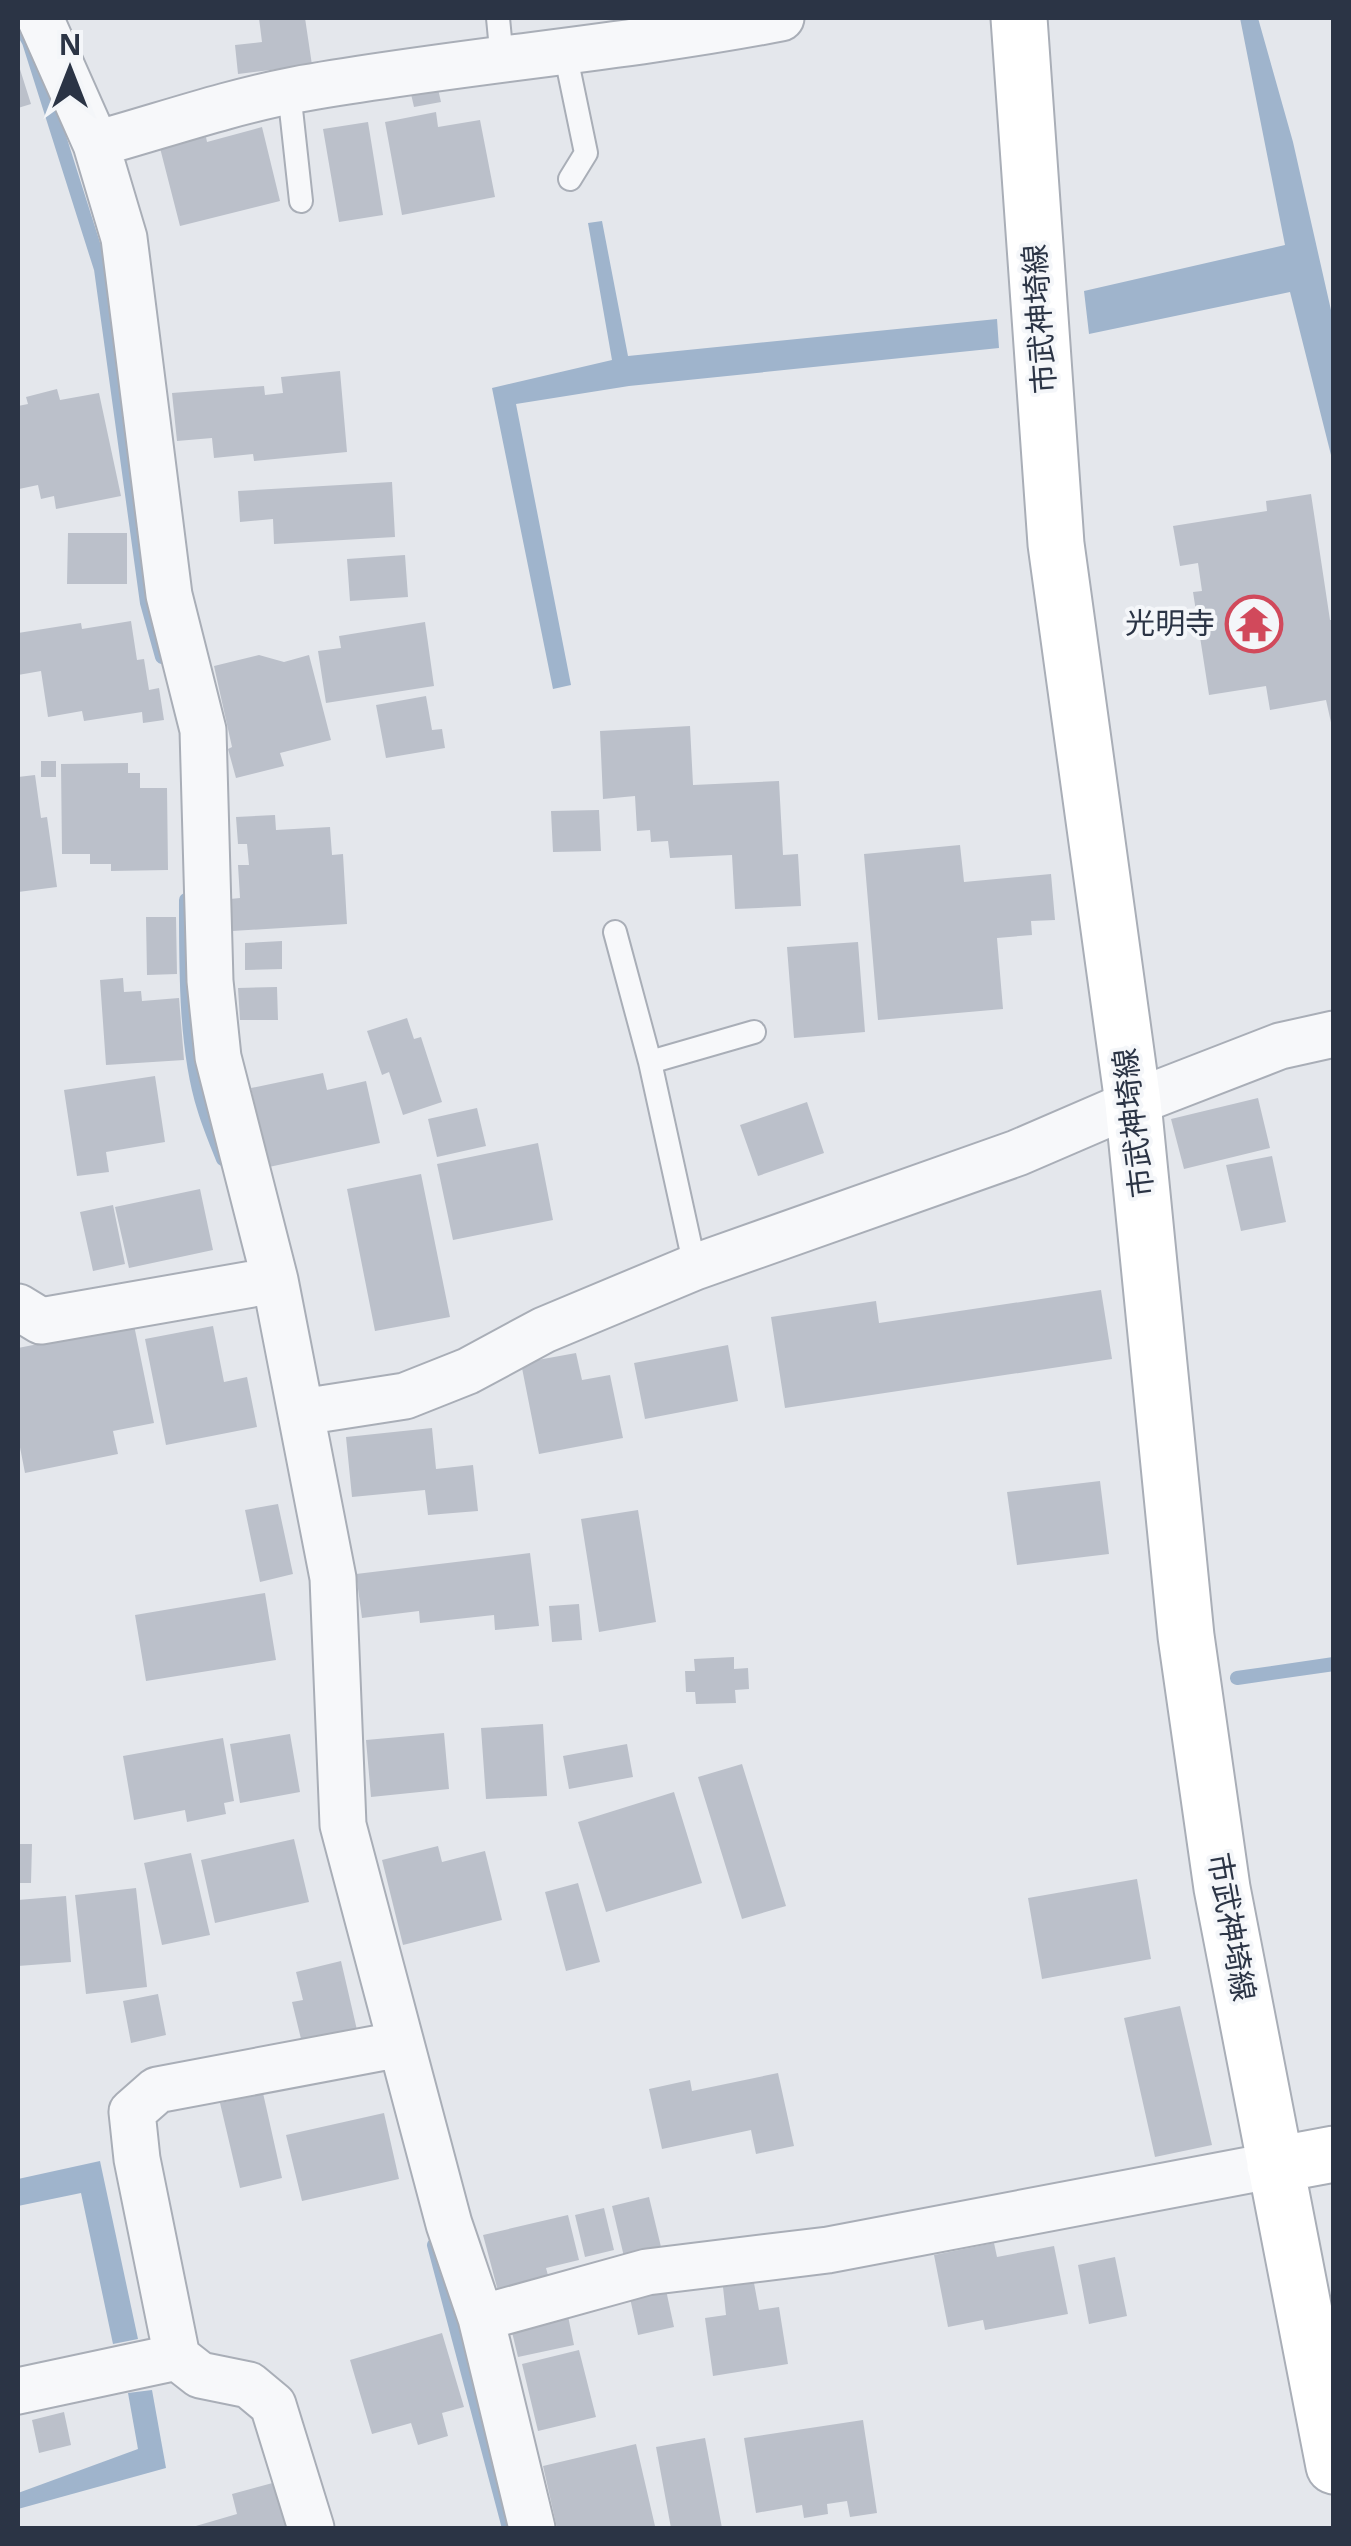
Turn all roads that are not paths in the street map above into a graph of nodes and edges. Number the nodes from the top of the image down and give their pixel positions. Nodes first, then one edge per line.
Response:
1 (40, 18) edge
2 (781, 18) edge
3 (1019, 18) edge
4 (712, 24) edge
5 (500, 39) edge
6 (564, 52) junction
7 (289, 91) junction
8 (96, 144) junction
9 (570, 178) dead end
10 (301, 202) dead end
11 (615, 932) dead end
12 (754, 1032) dead end
13 (1334, 1034) edge
14 (650, 1062) junction
15 (1134, 1103) junction
16 (696, 1267) junction
17 (255, 1283) junction
18 (18, 1307) edge
19 (302, 1412) junction
20 (382, 2048) junction
21 (1334, 2154) edge
22 (1275, 2165) junction
23 (481, 2318) junction
24 (178, 2356) junction
25 (18, 2391) edge
26 (1334, 2466) edge
27 (311, 2528) edge
28 (532, 2528) edge

1 - 8 street
2 - 4 street
3 - 15 main road, 市武神埼線
4 - 6 street
5 - 6 street
5 - 7 street
6 - 9 lane
7 - 8 street
7 - 10 lane
8 - 17 street
11 - 14 lane
12 - 14 lane
13 - 15 street
14 - 16 lane
15 - 16 street
15 - 22 main road, 市武神埼線
16 - 19 street
17 - 18 street
17 - 19 street
19 - 20 street
20 - 23 street
20 - 24 street
21 - 22 main road
22 - 23 street
22 - 26 main road, 市武神埼線
23 - 28 street
24 - 25 street
24 - 27 street

